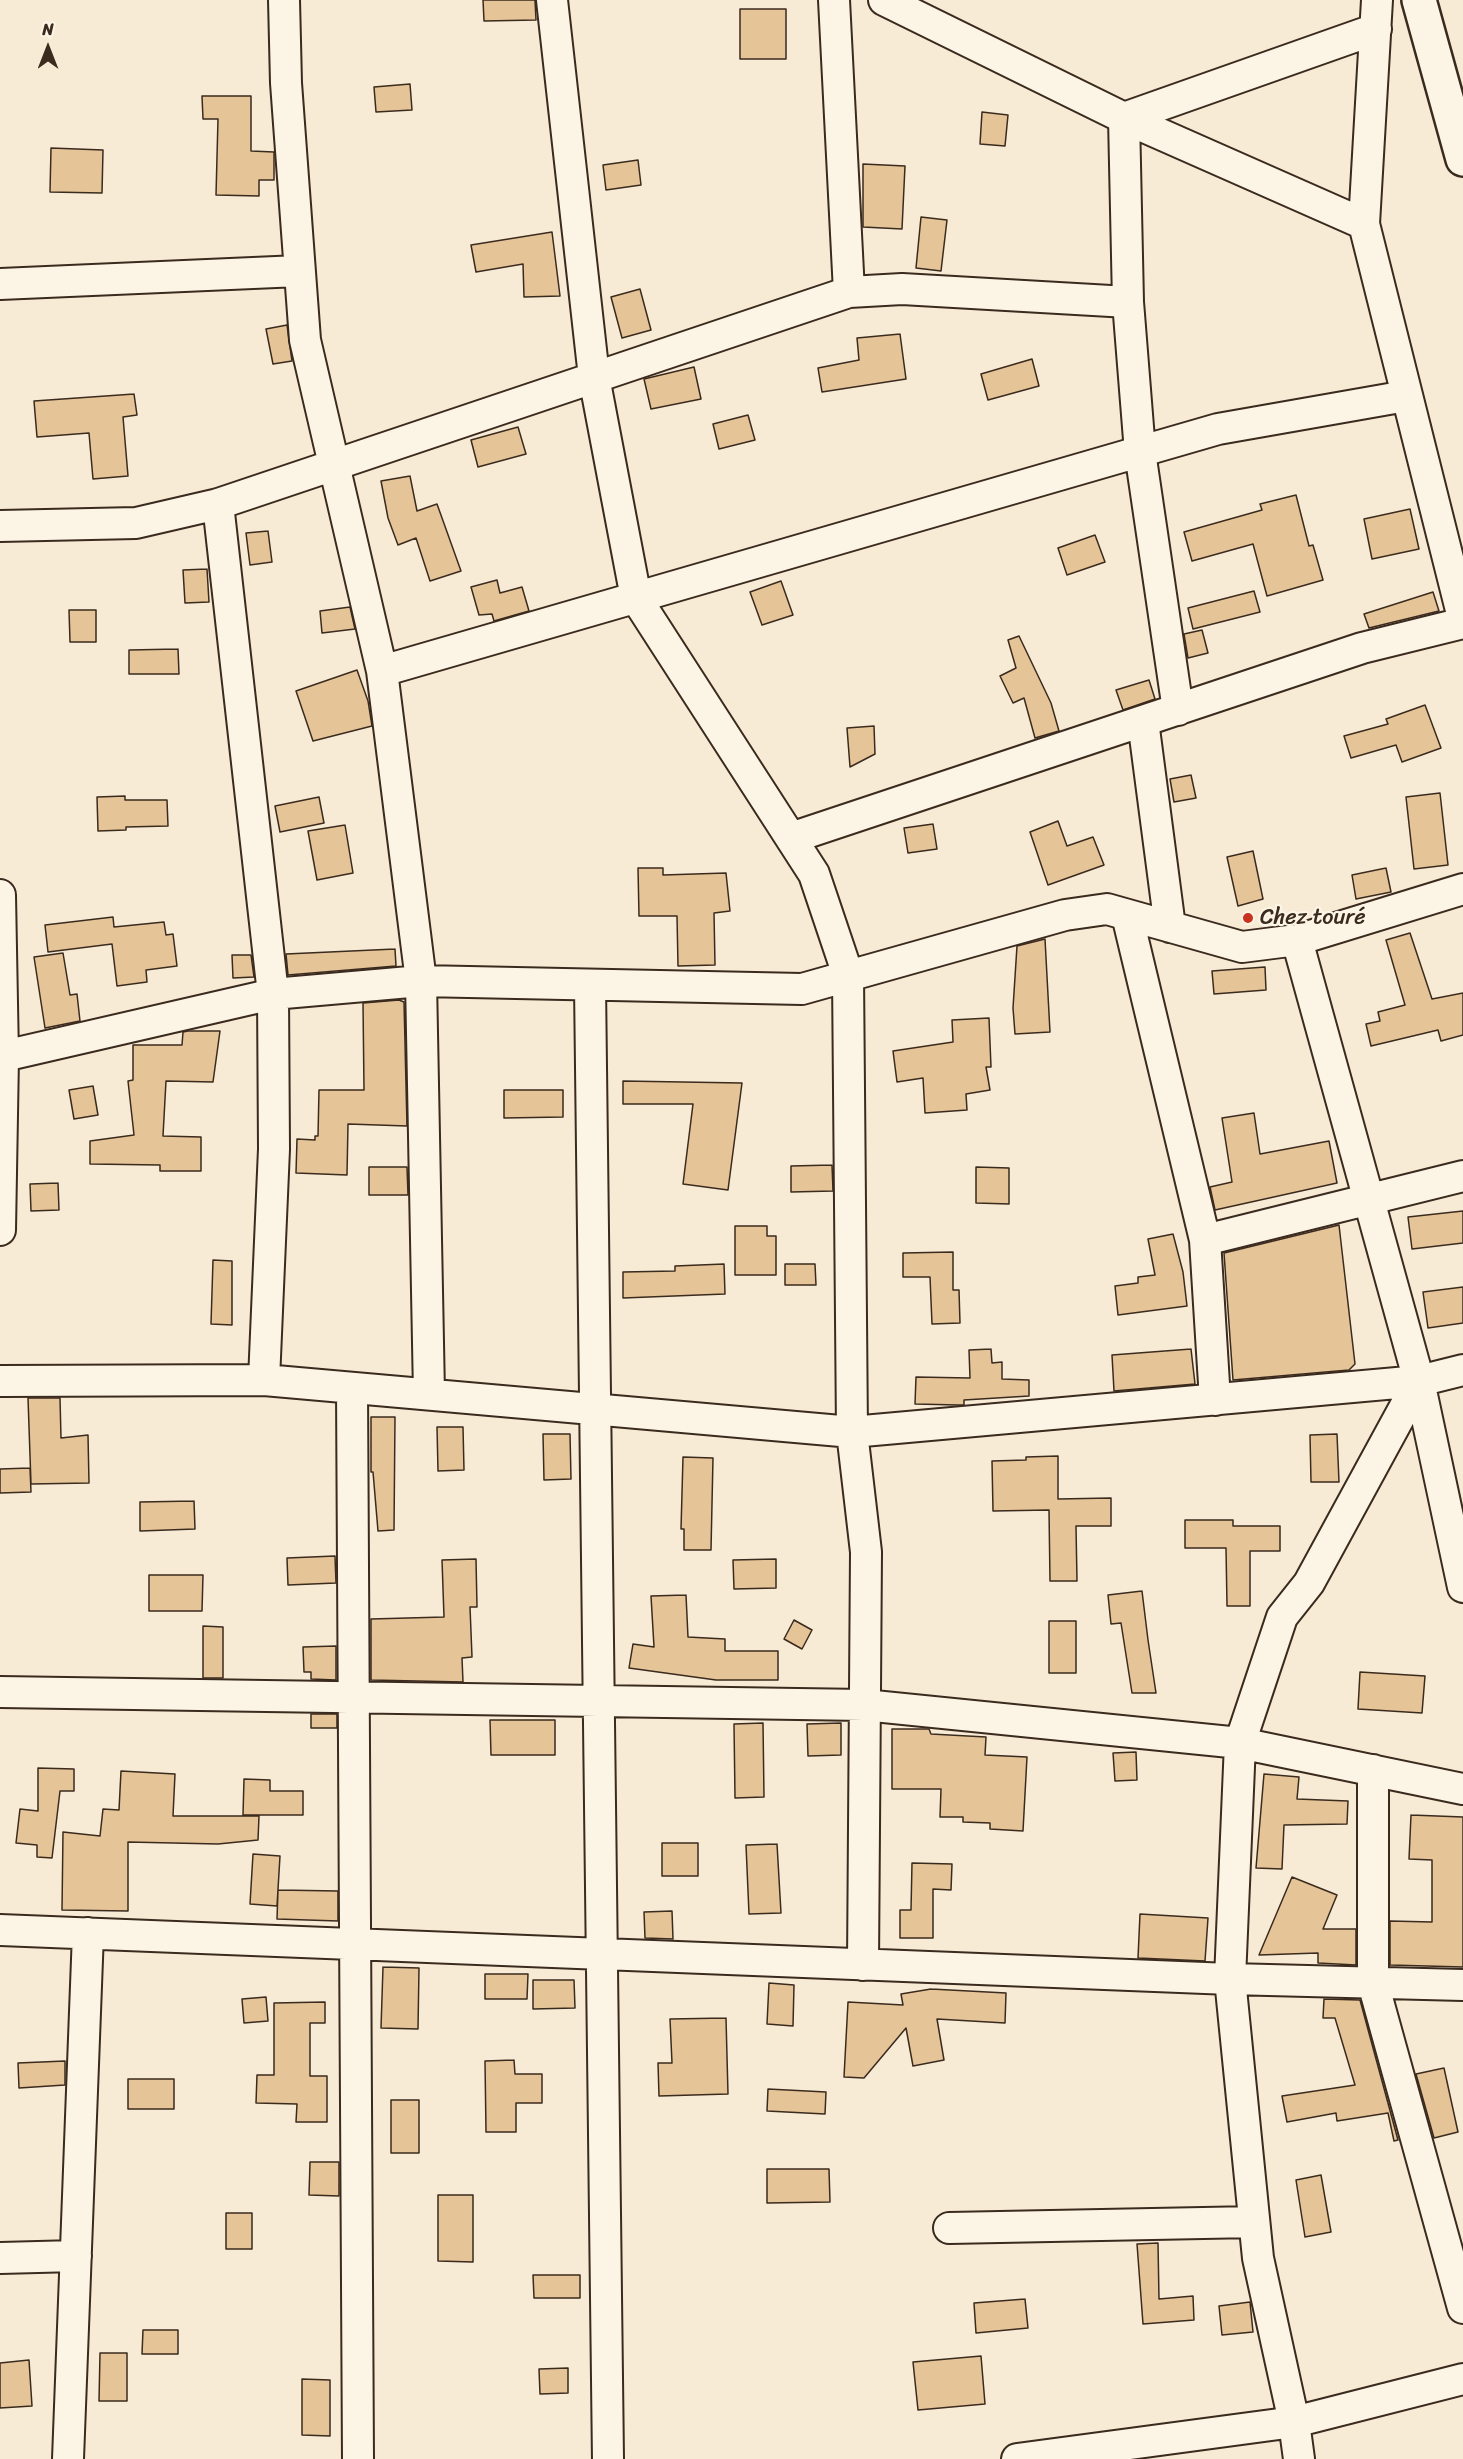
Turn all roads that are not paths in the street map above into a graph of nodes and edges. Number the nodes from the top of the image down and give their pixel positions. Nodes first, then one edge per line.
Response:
1 (284, 0) edge
2 (552, 0) edge
3 (834, 0) edge
4 (885, 0) edge
5 (1419, 0) edge
6 (1376, 14) edge
7 (1124, 118) junction
8 (1463, 159) edge
9 (1364, 224) junction
10 (299, 271) junction
11 (0, 284) edge
12 (849, 292) junction
13 (1128, 302) junction
14 (594, 377) junction
15 (1406, 396) junction
16 (1140, 452) junction
17 (332, 464) junction
18 (218, 504) junction
19 (0, 526) edge
20 (636, 598) junction
21 (1463, 618) edge
22 (1463, 623) edge
23 (382, 671) junction
24 (1178, 710) junction
25 (1143, 721) junction
26 (791, 838) junction
27 (1463, 889) edge
28 (0, 895) edge
29 (1127, 915) junction
30 (1170, 927) junction
31 (1297, 940) junction
32 (848, 975) junction
33 (421, 981) junction
34 (590, 984) junction
35 (273, 994) junction
36 (1, 1057) edge
37 (1463, 1176) edge
38 (1369, 1199) junction
39 (0, 1230) edge
40 (1205, 1240) junction
41 (1463, 1370) edge
42 (0, 1380) edge
43 (264, 1380) junction
44 (1419, 1381) junction
45 (352, 1388) junction
46 (429, 1394) junction
47 (1215, 1400) junction
48 (596, 1409) junction
49 (852, 1432) junction
50 (1463, 1587) edge
51 (0, 1692) edge
52 (354, 1697) junction
53 (599, 1701) junction
54 (864, 1705) junction
55 (1240, 1743) junction
56 (1372, 1770) junction
57 (1463, 1789) edge
58 (0, 1930) edge
59 (88, 1933) junction
60 (356, 1944) junction
61 (602, 1954) junction
62 (863, 1965) junction
63 (1230, 1979) junction
64 (1373, 1983) junction
65 (1463, 1985) edge
66 (1254, 2222) junction
67 (949, 2228) dead end
68 (76, 2256) junction
69 (0, 2258) edge
70 (1463, 2308) edge
71 (1463, 2379) edge
72 (1294, 2422) junction
73 (68, 2459) edge
74 (358, 2459) edge
75 (608, 2459) edge
76 (1017, 2459) edge
77 (1299, 2459) edge

1 - 10 street
2 - 14 street
3 - 12 street
4 - 7 street
5 - 8 highway
6 - 7 street
6 - 9 street
7 - 9 street
7 - 13 street
9 - 15 street
10 - 11 street
10 - 17 street
12 - 13 street
12 - 14 street
13 - 16 street
14 - 17 street
14 - 20 street
15 - 16 street
15 - 21 street
16 - 20 street
16 - 24 street
17 - 18 street
17 - 23 street
18 - 19 street
18 - 35 street
20 - 23 street
20 - 26 street
22 - 24 street
23 - 33 street
24 - 25 street
25 - 26 street
25 - 30 street
26 - 32 street
27 - 31 street
28 - 36 street
29 - 30 street
29 - 32 street
29 - 40 street
30 - 31 street
31 - 38 street
32 - 34 street
32 - 49 street
33 - 34 street
33 - 35 street
33 - 46 street
34 - 48 street
35 - 36 street
35 - 43 street
36 - 39 street
37 - 38 street
38 - 40 street
38 - 44 street
40 - 47 street
41 - 44 street
42 - 43 street
43 - 45 street
44 - 47 street
44 - 50 street
44 - 55 street
45 - 46 street
45 - 52 street
46 - 48 street
47 - 49 street
48 - 49 street
48 - 53 street
49 - 54 street
51 - 52 street
52 - 53 street
52 - 60 street
53 - 54 street
53 - 61 street
54 - 55 street
54 - 62 street
55 - 56 street
55 - 63 street
56 - 57 street
56 - 64 street
58 - 59 street
59 - 60 street
59 - 68 street
60 - 61 street
60 - 74 street
61 - 62 street
61 - 75 street
62 - 63 street
63 - 64 street
63 - 66 street
64 - 65 street
64 - 70 street
66 - 67 street
66 - 72 street
68 - 69 street
68 - 73 street
71 - 72 street
72 - 76 street
72 - 77 street

